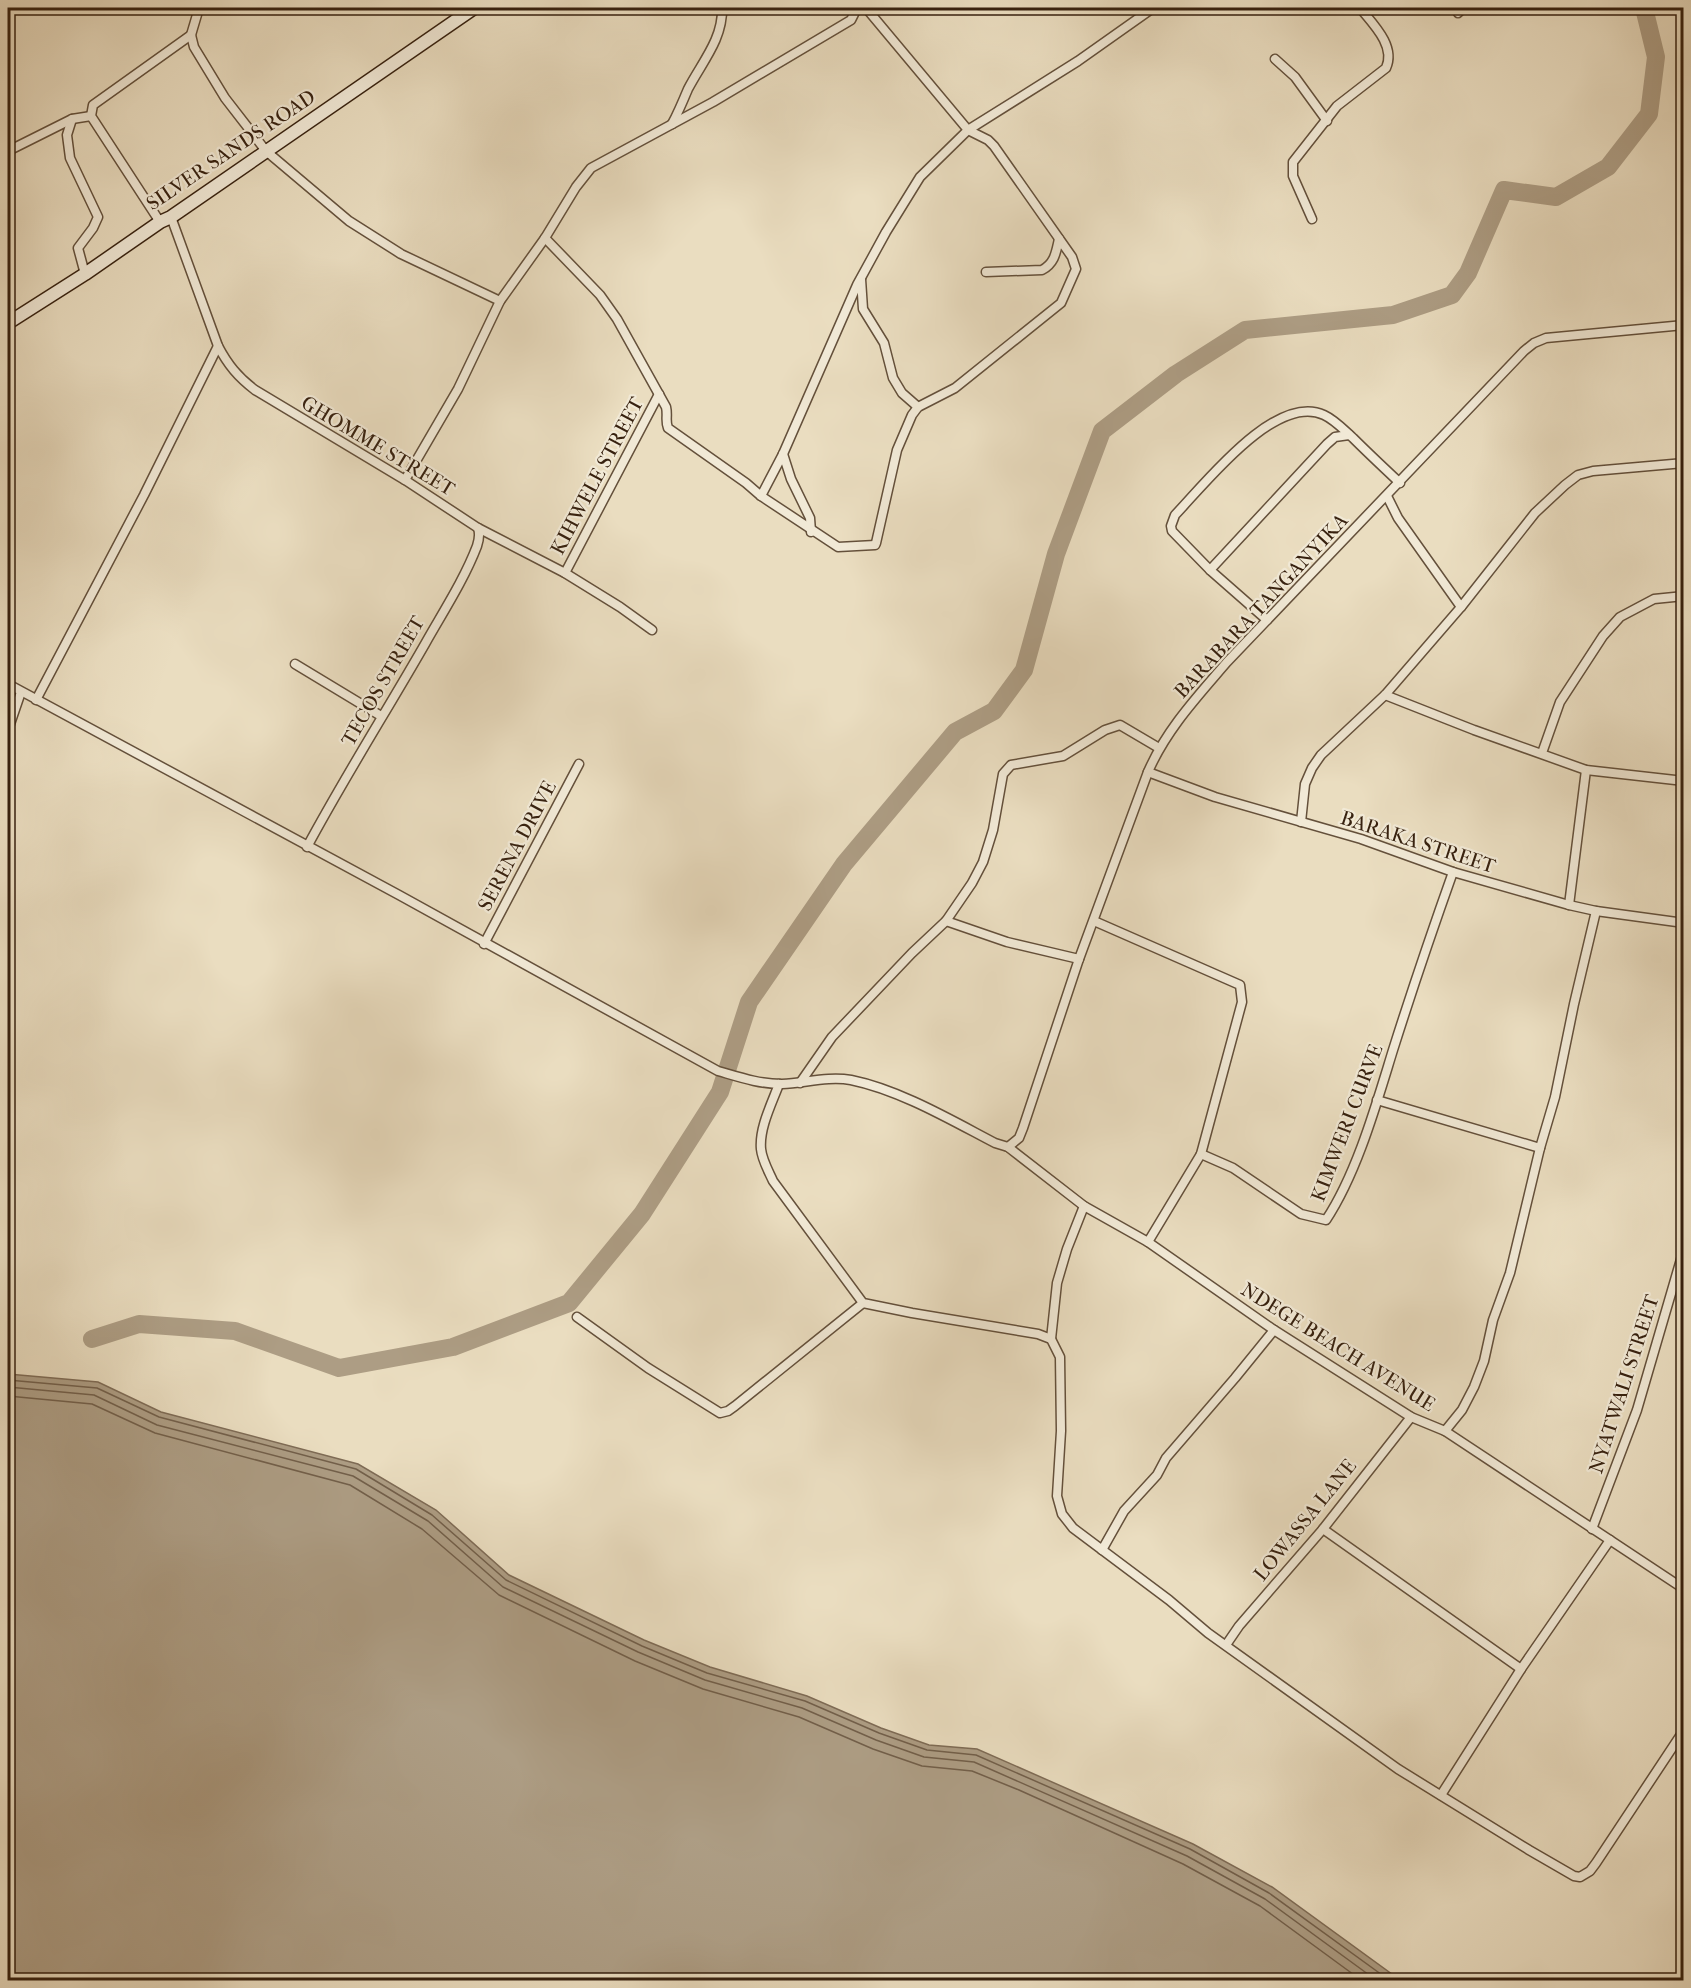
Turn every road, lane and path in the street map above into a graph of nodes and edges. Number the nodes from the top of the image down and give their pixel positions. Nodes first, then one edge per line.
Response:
1 (199, 8) edge
2 (474, 8) edge
3 (722, 8) edge
4 (857, 8) edge
5 (866, 8) edge
6 (1153, 8) edge
7 (1360, 8) edge
8 (191, 35) junction
9 (1275, 59) dead end
10 (91, 116) junction
11 (72, 119) junction
12 (1327, 121) junction
13 (672, 124) junction
14 (968, 130) junction
15 (8, 151) edge
16 (266, 151) junction
17 (1312, 219) dead end
18 (165, 220) junction
19 (544, 238) junction
20 (1059, 239) junction
21 (986, 272) dead end
22 (85, 274) junction
23 (861, 278) junction
24 (500, 301) junction
25 (8, 323) edge
26 (1683, 325) edge
27 (1683, 341) edge
28 (218, 346) junction
29 (659, 394) junction
30 (918, 407) junction
31 (1349, 435) junction
32 (783, 454) junction
33 (1683, 463) edge
34 (405, 480) junction
35 (1400, 483) junction
36 (761, 496) junction
37 (1387, 496) junction
38 (478, 528) junction
39 (812, 531) junction
40 (1210, 570) junction
41 (565, 573) junction
42 (1683, 596) edge
43 (1461, 607) junction
44 (1268, 620) junction
45 (652, 630) dead end
46 (295, 664) dead end
47 (8, 684) edge
48 (21, 692) junction
49 (1384, 695) junction
50 (36, 700) junction
51 (381, 716) junction
52 (8, 730) edge
53 (1159, 748) junction
54 (1542, 753) junction
55 (579, 764) dead end
56 (1586, 770) junction
57 (1148, 772) junction
58 (1683, 782) edge
59 (1300, 822) junction
60 (307, 847) junction
61 (1453, 872) junction
62 (1569, 905) junction
63 (1596, 911) junction
64 (946, 921) junction
65 (1094, 921) junction
66 (1683, 923) edge
67 (484, 944) junction
68 (1079, 958) junction
69 (800, 1083) junction
70 (779, 1084) junction
71 (1377, 1100) junction
72 (1008, 1146) junction
73 (1540, 1148) junction
74 (1202, 1154) junction
75 (1084, 1206) junction
76 (1148, 1242) junction
77 (1683, 1249) edge
78 (863, 1303) junction
79 (578, 1317) dead end
80 (1274, 1330) junction
81 (1051, 1339) junction
82 (1410, 1417) junction
83 (1445, 1431) junction
84 (1323, 1529) junction
85 (1592, 1529) junction
86 (1610, 1540) junction
87 (1102, 1550) junction
88 (1683, 1589) edge
89 (1226, 1645) junction
90 (1521, 1669) junction
91 (1683, 1730) edge
92 (1441, 1795) junction

1 - 8 street
2 - 16 street, SILVER SANDS ROAD
3 - 13 street
4 - 13 street
5 - 14 street
6 - 14 street
7 - 12 street
8 - 10 street
8 - 16 street
9 - 12 street
10 - 11 street
10 - 18 street, GHOMME STREET
11 - 15 street
11 - 22 street
12 - 17 street
13 - 19 street
14 - 20 street
14 - 23 street
16 - 18 street, SILVER SANDS ROAD
16 - 24 street
18 - 22 street, SILVER SANDS ROAD
18 - 28 street, GHOMME STREET
19 - 24 street
19 - 29 street
20 - 21 street
20 - 30 street
22 - 25 street, SILVER SANDS ROAD
23 - 30 street
23 - 32 street
24 - 34 street
26 - 27 street
26 - 35 street, BARABARA TANGANYIKA
28 - 34 street, GHOMME STREET
28 - 50 street
29 - 36 street
29 - 41 street, KIHWELE STREET
30 - 39 street
31 - 35 street
31 - 40 street
31 - 40 street
32 - 36 street
32 - 39 street
33 - 43 street
34 - 38 street, GHOMME STREET
35 - 37 street, BARABARA TANGANYIKA
36 - 39 street
37 - 43 street
37 - 44 street, BARABARA TANGANYIKA
38 - 41 street, GHOMME STREET
38 - 51 street, TECOS STREET
40 - 44 street
41 - 45 street, GHOMME STREET
42 - 54 street
43 - 49 street
44 - 53 street, BARABARA TANGANYIKA
46 - 51 street
47 - 48 street, NDEGE BEACH AVENUE
48 - 50 street, NDEGE BEACH AVENUE
48 - 52 street
49 - 54 street
49 - 59 street
50 - 60 street, NDEGE BEACH AVENUE
51 - 60 street, TECOS STREET
53 - 57 street, BARABARA TANGANYIKA
53 - 64 street
54 - 56 street
55 - 67 street, SERENA DRIVE
56 - 58 street
56 - 62 street
57 - 59 street, BARAKA STREET
57 - 65 street, BARABARA TANGANYIKA
59 - 61 street, BARAKA STREET
60 - 67 street, NDEGE BEACH AVENUE
61 - 62 street, BARAKA STREET
61 - 71 street, KIMWERI CURVE
62 - 63 street, BARAKA STREET
63 - 66 street, BARAKA STREET
63 - 73 street
64 - 68 street
64 - 69 street
65 - 68 street, BARABARA TANGANYIKA
65 - 74 street
67 - 70 street, NDEGE BEACH AVENUE
68 - 72 street, BARABARA TANGANYIKA
69 - 70 street, NDEGE BEACH AVENUE
69 - 72 street, NDEGE BEACH AVENUE
70 - 78 street
71 - 73 street
71 - 74 street, KIMWERI CURVE
72 - 75 street, NDEGE BEACH AVENUE
73 - 83 street
74 - 76 street
75 - 76 street, NDEGE BEACH AVENUE
75 - 81 street
76 - 80 street, NDEGE BEACH AVENUE
77 - 85 street, NYATWALI STREET
78 - 79 street
78 - 81 street
80 - 82 street, NDEGE BEACH AVENUE
80 - 87 street
81 - 87 street
82 - 83 street, NDEGE BEACH AVENUE
82 - 84 street, LOWASSA LANE
83 - 85 street, NDEGE BEACH AVENUE
84 - 89 street, LOWASSA LANE
84 - 90 street
85 - 86 street, NDEGE BEACH AVENUE
86 - 88 street, NDEGE BEACH AVENUE
86 - 90 street
87 - 89 street
89 - 92 street
90 - 92 street
91 - 92 street

